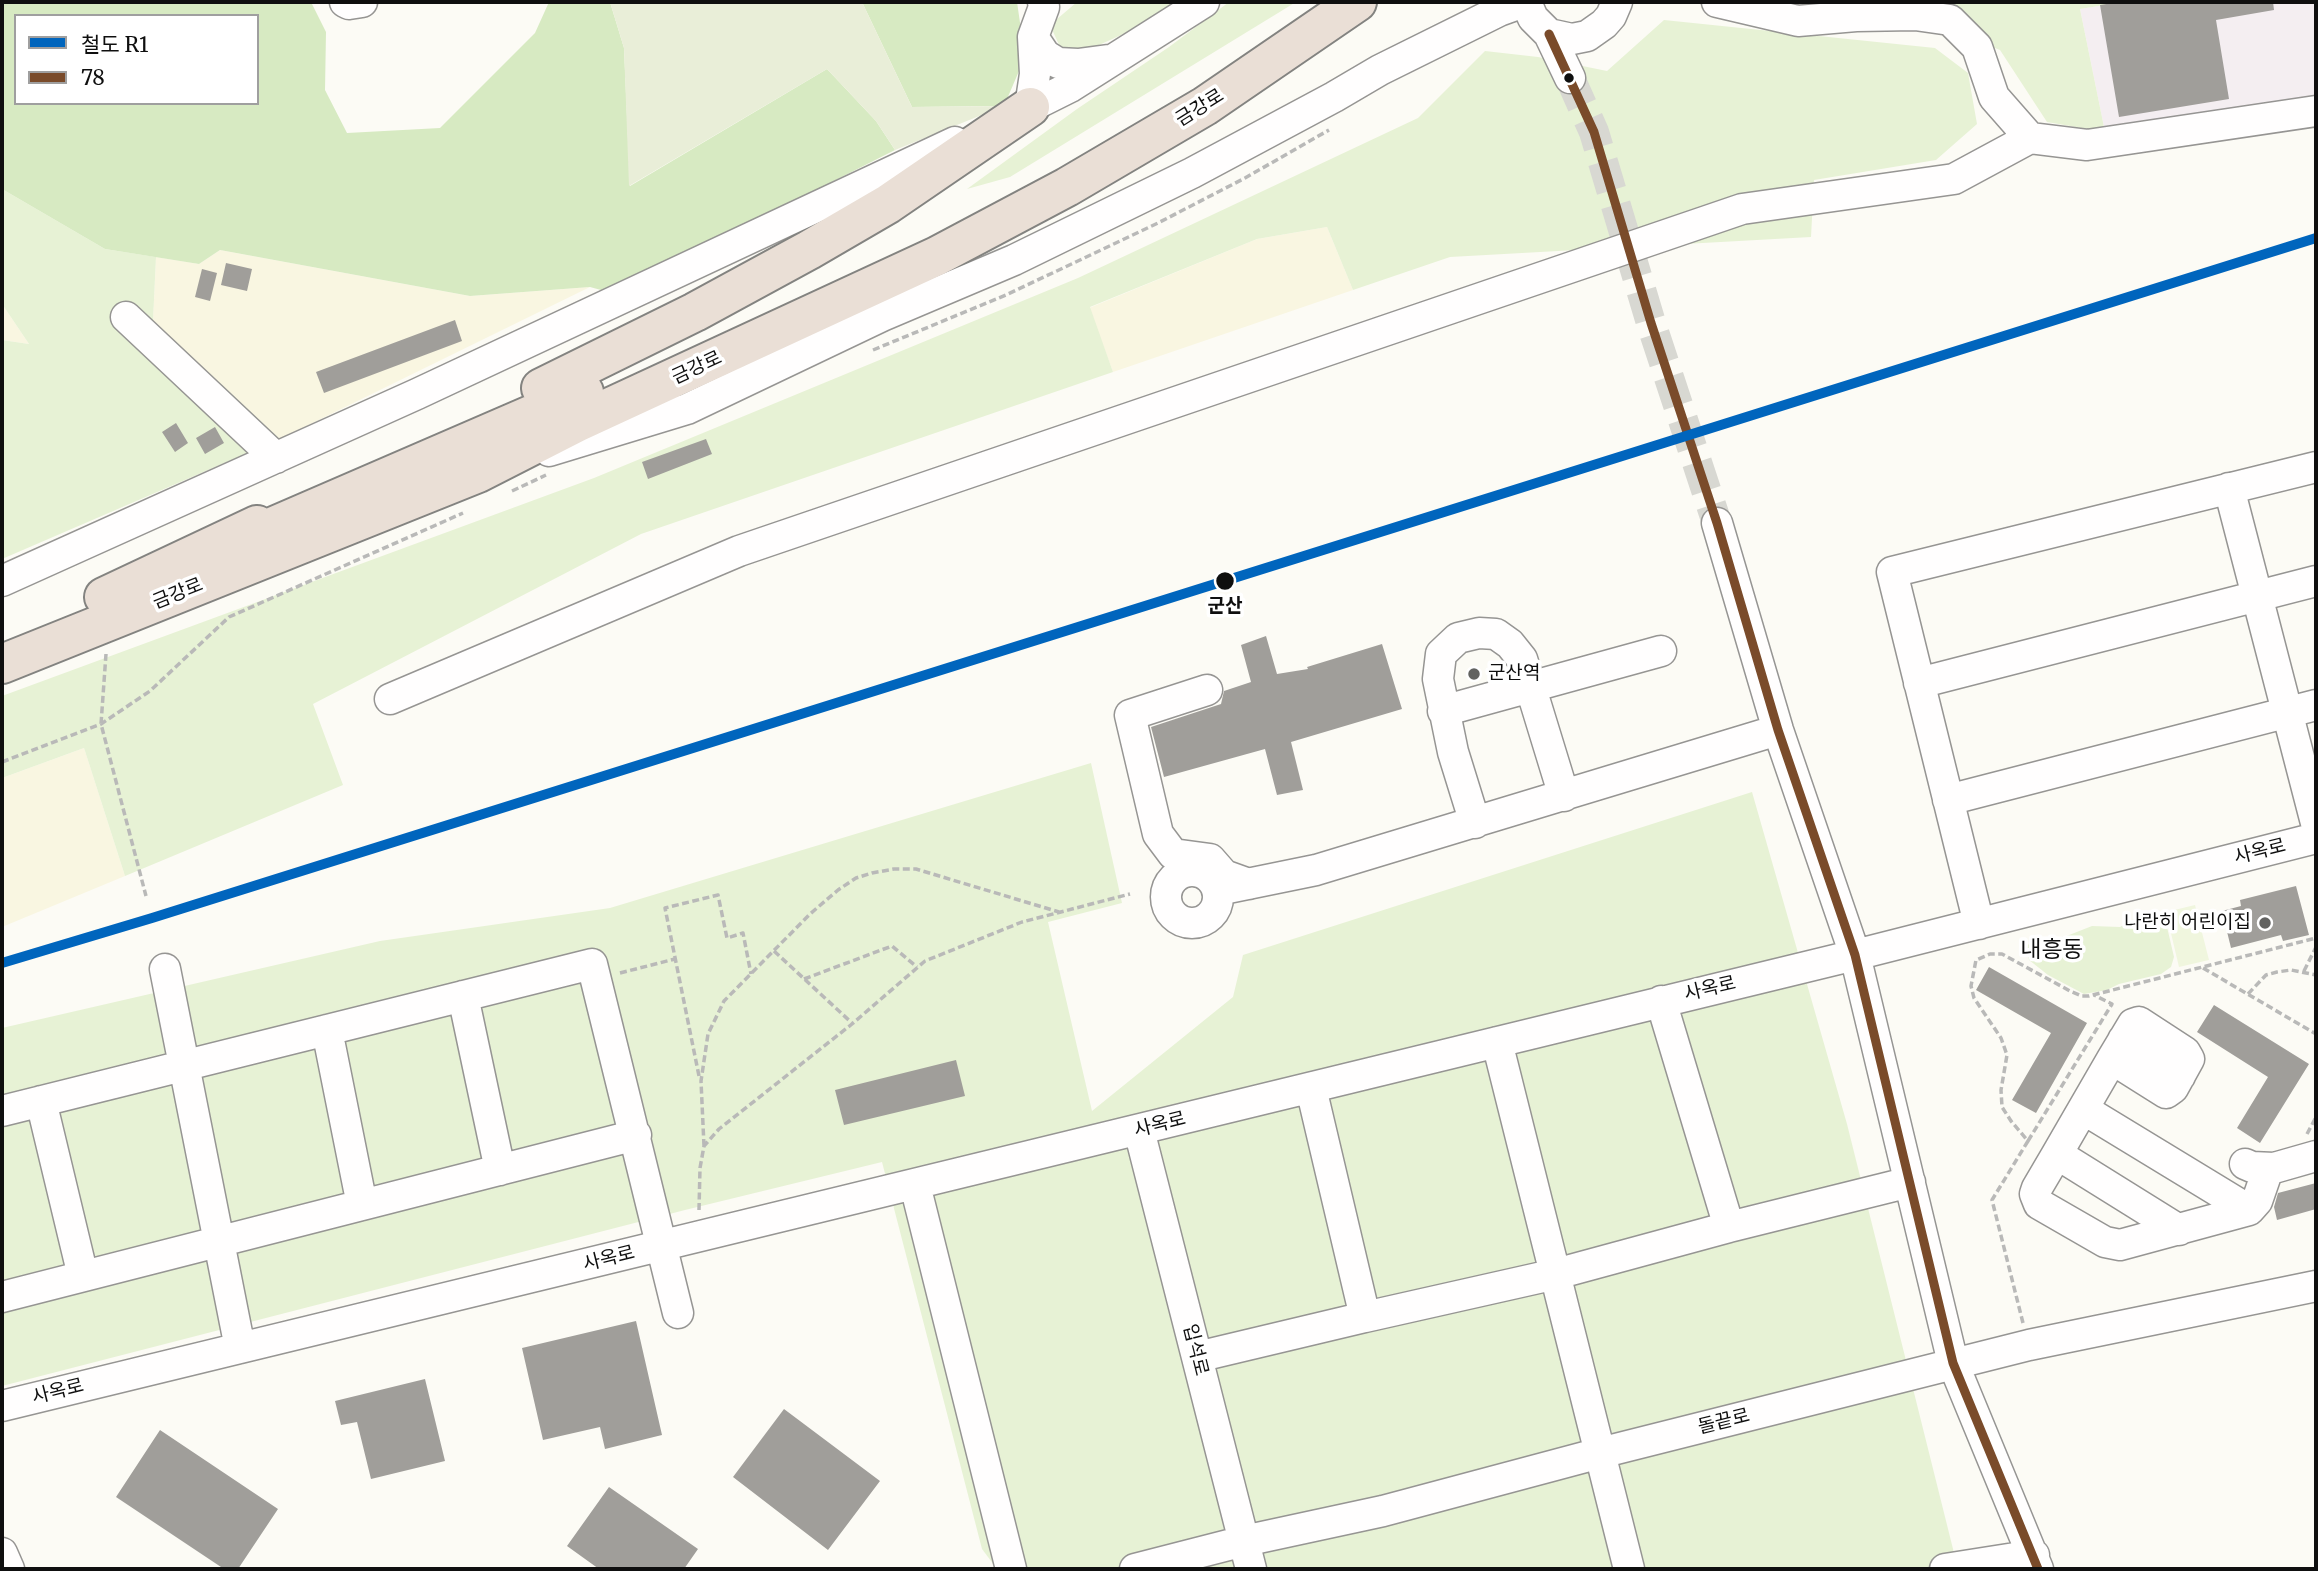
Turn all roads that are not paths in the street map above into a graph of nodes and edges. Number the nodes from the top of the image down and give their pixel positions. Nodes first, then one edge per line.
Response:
1 (345, 2) edge
2 (362, 2) edge
3 (1204, 2) edge
4 (1317, 2) edge
5 (1357, 2) edge
6 (1525, 2) edge
7 (1617, 2) edge
8 (1717, 2) edge
9 (1047, 4) edge
10 (1549, 34) junction
11 (1587, 36) junction
12 (1033, 37) junction
13 (1117, 58) junction
14 (1030, 107) junction
15 (2316, 111) edge
16 (2030, 138) junction
17 (125, 317) dead end
18 (276, 458) junction
19 (2316, 467) edge
20 (478, 473) junction
21 (2229, 488) junction
22 (1717, 523) tunnel mouth
23 (2, 581) edge
24 (2316, 581) edge
25 (2256, 596) junction
26 (104, 597) junction
27 (2, 636) edge
28 (1661, 651) dead end
29 (2, 664) edge
30 (1919, 683) junction
31 (1530, 687) junction
32 (1207, 690) dead end
33 (390, 699) dead end
34 (2316, 705) edge
35 (1443, 711) junction
36 (2286, 713) junction
37 (1778, 730) junction
38 (1564, 796) junction
39 (1948, 800) junction
40 (1475, 823) junction
41 (2316, 824) edge
42 (2316, 838) edge
43 (1249, 884) junction
44 (1218, 890) dead end
45 (1979, 924) junction
46 (1855, 956) junction
47 (165, 969) dead end
48 (463, 996) junction
49 (1661, 1001) junction
50 (327, 1030) junction
51 (1497, 1042) junction
52 (2118, 1050) junction
53 (184, 1065) junction
54 (1311, 1088) junction
55 (41, 1101) junction
56 (2083, 1109) junction
57 (2, 1111) edge
58 (1139, 1130) junction
59 (636, 1135) junction
60 (2057, 1154) junction
61 (2316, 1156) edge
62 (2245, 1164) dead end
63 (2274, 1168) junction
64 (500, 1170) junction
65 (1910, 1182) junction
66 (915, 1185) junction
67 (362, 1205) junction
68 (2249, 1210) junction
69 (1729, 1227) junction
70 (2179, 1230) junction
71 (219, 1241) junction
72 (662, 1246) junction
73 (1556, 1274) junction
74 (83, 1276) junction
75 (2316, 1286) edge
76 (2, 1297) edge
77 (678, 1313) dead end
78 (1365, 1317) junction
79 (240, 1348) junction
80 (1197, 1357) junction
81 (1953, 1363) junction
82 (2, 1406) edge
83 (1600, 1453) junction
84 (2, 1553) edge
85 (1247, 1555) edge
86 (2036, 1562) edge
87 (9, 1569) edge
88 (1011, 1569) edge
89 (1135, 1569) edge
90 (1629, 1569) edge
91 (1945, 1569) edge

1 - 2 street
3 - 13 street
4 - 26 highway, 금강로
5 - 20 highway, 금강로
6 - 10 street
6 - 20 street
7 - 11 street
8 - 16 street
9 - 12 street
10 - 11 street
10 - 11 street
12 - 13 street
12 - 14 street
13 - 14 street
14 - 18 street
14 - 26 highway
15 - 16 street
16 - 33 street
17 - 18 street
18 - 23 street
19 - 21 street
20 - 29 highway, 금강로
21 - 25 street
21 - 30 street
22 - 37 street
24 - 25 street
25 - 30 street
25 - 36 street
26 - 27 highway, 금강로
28 - 31 street
30 - 39 street
31 - 35 street
31 - 35 street
31 - 38 street
32 - 43 street
34 - 36 street
35 - 40 street
36 - 39 street
36 - 41 street
37 - 38 street
37 - 46 street
38 - 40 street
39 - 45 street
40 - 43 street
42 - 45 street, 사옥로
43 - 44 street
45 - 46 street, 사옥로
46 - 49 street, 사옥로
46 - 65 street
47 - 53 street
48 - 50 street
48 - 59 street
48 - 64 street
49 - 51 street, 사옥로
49 - 69 street
50 - 53 street
50 - 67 street
51 - 54 street, 사옥로
51 - 73 street
52 - 52 street
52 - 56 street
53 - 55 street
53 - 71 street
54 - 58 street, 사옥로
54 - 78 street
55 - 57 street
55 - 74 street
56 - 60 street
56 - 68 street
58 - 66 street, 사옥로
58 - 80 street, 입석로
59 - 64 street
59 - 72 street
60 - 70 street
60 - 70 street
61 - 63 street
62 - 63 street
63 - 68 street
64 - 67 street
65 - 69 street
65 - 81 street
66 - 72 street, 사옥로
66 - 88 street
67 - 71 street
68 - 70 street
69 - 73 street
71 - 74 street
71 - 79 street
72 - 77 street
72 - 79 street, 사옥로
73 - 78 street
73 - 83 street
74 - 76 street
75 - 81 street, 돌끝로
78 - 80 street
79 - 82 street, 사옥로
80 - 85 street, 입석로
81 - 83 street, 돌끝로
81 - 86 street
83 - 85 street, 돌끝로
83 - 90 street
84 - 87 street
85 - 89 street, 돌끝로
86 - 91 street

